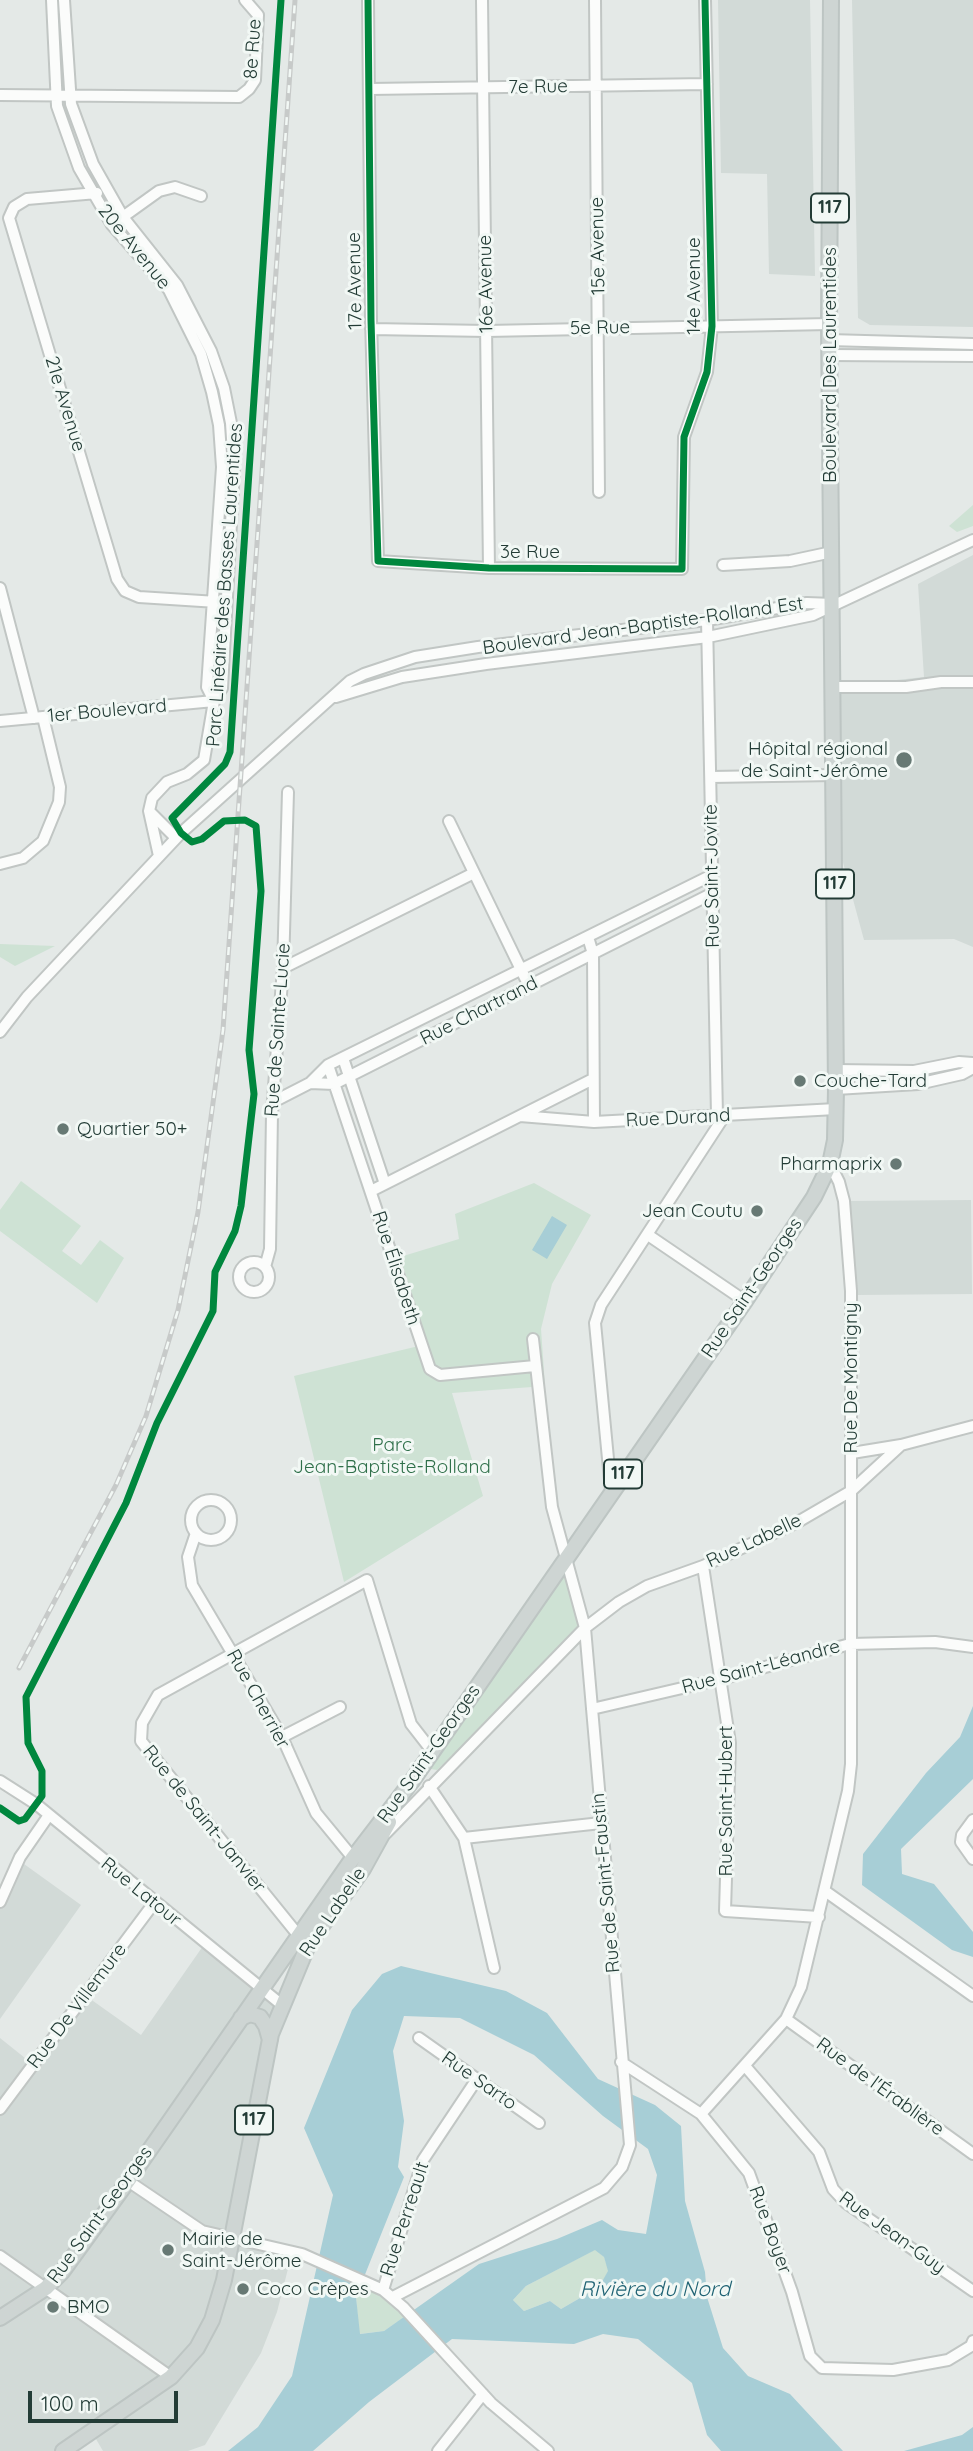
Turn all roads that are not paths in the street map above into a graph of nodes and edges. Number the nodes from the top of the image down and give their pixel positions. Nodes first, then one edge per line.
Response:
1 (52, 0) edge
2 (64, 0) edge
3 (245, 0) edge
4 (368, 0) edge
5 (482, 0) edge
6 (595, 0) edge
7 (705, 0) edge
8 (831, 0) edge
9 (706, 84) junction
10 (596, 86) junction
11 (483, 87) junction
12 (370, 89) junction
13 (0, 95) edge
14 (70, 97) junction
15 (55, 98) junction
16 (106, 190) junction
17 (93, 195) junction
18 (201, 196) dead end
19 (123, 217) junction
20 (112, 225) junction
21 (829, 324) junction
22 (712, 326) junction
23 (600, 327) junction
24 (371, 330) junction
25 (487, 331) junction
26 (973, 344) edge
27 (829, 347) junction
28 (973, 356) edge
29 (599, 492) dead end
30 (973, 540) edge
31 (832, 552) junction
32 (378, 561) joint
33 (723, 565) dead end
34 (489, 568) junction
35 (682, 569) joint
36 (0, 588) edge
37 (2, 600) edge
38 (212, 602) junction
39 (227, 603) junction
40 (833, 604) junction
41 (708, 620) junction
42 (708, 637) junction
43 (534, 640) junction
44 (478, 647) junction
45 (536, 658) junction
46 (480, 665) junction
47 (973, 682) edge
48 (833, 687) junction
49 (333, 699) junction
50 (214, 701) junction
51 (38, 717) junction
52 (0, 721) edge
53 (835, 775) junction
54 (710, 777) junction
55 (288, 792) dead end
56 (149, 811) junction
57 (449, 821) dead end
58 (176, 838) junction
59 (159, 856) junction
60 (0, 864) edge
61 (474, 873) junction
62 (712, 875) junction
63 (713, 893) junction
64 (638, 912) junction
65 (646, 927) junction
66 (588, 937) junction
67 (593, 954) junction
68 (283, 968) junction
69 (521, 970) junction
70 (529, 986) junction
71 (0, 1032) edge
72 (343, 1058) junction
73 (328, 1065) junction
74 (973, 1065) edge
75 (836, 1070) junction
76 (348, 1077) junction
77 (593, 1079) junction
78 (310, 1083) junction
79 (334, 1084) junction
80 (836, 1089) junction
81 (273, 1102) junction
82 (836, 1109) junction
83 (520, 1115) junction
84 (721, 1115) junction
85 (594, 1122) junction
86 (830, 1164) junction
87 (385, 1184) junction
88 (370, 1191) junction
89 (648, 1235) junction
90 (265, 1266) dead end
91 (745, 1301) junction
92 (533, 1339) dead end
93 (535, 1366) junction
94 (973, 1426) edge
95 (901, 1445) junction
96 (852, 1452) junction
97 (611, 1490) junction
98 (851, 1491) junction
99 (196, 1533) dead end
100 (566, 1558) junction
101 (703, 1566) junction
102 (585, 1628) junction
103 (850, 1644) junction
104 (973, 1647) edge
105 (232, 1652) junction
106 (721, 1679) junction
107 (340, 1707) dead end
108 (592, 1709) junction
109 (282, 1737) junction
110 (432, 1751) junction
111 (0, 1781) edge
112 (412, 1781) junction
113 (429, 1786) junction
114 (49, 1815) junction
115 (973, 1820) edge
116 (601, 1823) junction
117 (464, 1838) junction
118 (380, 1840) junction
119 (353, 1858) junction
120 (973, 1859) edge
121 (825, 1891) junction
122 (0, 1902) edge
123 (154, 1903) junction
124 (819, 1917) junction
125 (299, 1936) junction
126 (494, 1968) dead end
127 (262, 1989) junction
128 (973, 1996) edge
129 (282, 2005) junction
130 (241, 2018) junction
131 (786, 2019) junction
132 (419, 2038) dead end
133 (270, 2039) junction
134 (621, 2062) junction
135 (745, 2066) junction
136 (477, 2079) junction
137 (0, 2109) edge
138 (701, 2114) junction
139 (539, 2123) dead end
140 (973, 2154) edge
141 (128, 2181) junction
142 (231, 2236) junction
143 (0, 2256) edge
144 (46, 2288) junction
145 (383, 2290) junction
146 (973, 2291) edge
147 (393, 2297) junction
148 (0, 2318) edge
149 (973, 2341) edge
150 (171, 2377) junction
151 (483, 2394) junction
152 (81, 2446) edge
153 (63, 2451) edge
154 (438, 2451) edge
155 (548, 2451) edge

1 - 15 street, 20e Avenue
2 - 14 street, 20e Avenue
3 - 14 street, 8e Rue
4 - 12 street, 17e Avenue
5 - 11 street, 16e Avenue
6 - 10 street, 15e Avenue
7 - 9 street, 14e Avenue
8 - 21 main road, Boulevard Des Laurentides / 117
9 - 10 street, 7e Rue
9 - 22 street, 14e Avenue
10 - 11 street, 7e Rue
10 - 23 street, 15e Avenue
11 - 12 street, 7e Rue
11 - 25 street, 16e Avenue
12 - 24 street, 17e Avenue
13 - 15 street
14 - 15 street
14 - 16 street, 20e Avenue
15 - 17 street, 20e Avenue
16 - 17 street, 21e Avenue
16 - 19 street, 20e Avenue
17 - 20 street, 20e Avenue
17 - 38 street, 21e Avenue
18 - 19 street
19 - 20 street
19 - 39 street, 20e Avenue
20 - 38 street, 20e Avenue
21 - 22 street, 5e Rue
21 - 27 main road, Boulevard Des Laurentides / 117
22 - 23 street, 5e Rue
22 - 35 street, 14e Avenue
23 - 25 street, 5e Rue
23 - 29 street, 15e Avenue
24 - 25 street, 5e Rue
24 - 32 street, 17e Avenue
25 - 34 street, 16e Avenue
26 - 27 street
27 - 28 street
27 - 31 main road, Boulevard Des Laurentides / 117
30 - 40 street
31 - 33 street
31 - 40 main road, Boulevard Des Laurentides / 117
32 - 34 street, 3e Rue
34 - 35 street, 3e Rue
36 - 37 street
37 - 51 street
38 - 39 street, 21e Avenue
38 - 50 street, 20e Avenue
39 - 50 street, 20e Avenue
40 - 41 street, Boulevard Jean-Baptiste-Rolland Est
40 - 42 street, Boulevard Jean-Baptiste-Rolland Est
40 - 48 main road, 117
41 - 42 street, Rue Saint-Jovite
41 - 43 street, Boulevard Jean-Baptiste-Rolland Est
42 - 45 street, Boulevard Jean-Baptiste-Rolland Est
42 - 54 street, Rue Saint-Jovite
43 - 44 street, Boulevard Jean-Baptiste-Rolland Est
43 - 45 street
44 - 46 street
44 - 49 street, Boulevard Jean-Baptiste-Rolland Est
45 - 46 street, Boulevard Jean-Baptiste-Rolland Est
46 - 49 street, Boulevard Jean-Baptiste-Rolland Est
47 - 48 street
48 - 53 main road, 117
49 - 58 street, Boulevard Jean-Baptiste-Rolland Est
50 - 51 street, 1er Boulevard
50 - 56 street, 20e Avenue
51 - 52 street, 1er Boulevard
51 - 60 street
53 - 54 street
53 - 75 main road, 117
54 - 62 street, Rue Saint-Jovite
55 - 68 street, Rue de Sainte-Lucie
56 - 58 street
56 - 59 street
57 - 61 street
58 - 59 street, Boulevard Jean-Baptiste-Rolland Est
59 - 71 street, Boulevard Jean-Baptiste-Rolland Est
61 - 68 street
61 - 69 street
62 - 63 street, Rue Saint-Jovite
62 - 64 street, Rue Chartrand
63 - 65 street, Rue Chartrand
63 - 84 street, Rue Saint-Jovite
64 - 65 street
64 - 66 street, Rue Chartrand
65 - 67 street, Rue Chartrand
66 - 67 street
66 - 69 street, Rue Chartrand
67 - 70 street, Rue Chartrand
67 - 77 street
68 - 81 street, Rue de Sainte-Lucie
69 - 70 street
69 - 72 street, Rue Chartrand
70 - 76 street, Rue Chartrand
72 - 73 street, Rue Chartrand
72 - 76 street, Rue Élisabeth
73 - 78 street, Rue Chartrand
73 - 79 street, Rue Élisabeth
74 - 75 street
74 - 80 street
75 - 80 main road, 117
76 - 79 street, Rue Chartrand
76 - 87 street, Rue Élisabeth
77 - 83 street
77 - 85 street
78 - 79 street, Rue Chartrand
78 - 81 street, Rue Chartrand
79 - 88 street, Rue Élisabeth
80 - 82 main road, 117
81 - 90 street, Rue de Sainte-Lucie
82 - 84 street, Rue Durand
82 - 86 main road, 117
83 - 85 street, Rue Durand
83 - 87 street
84 - 85 street, Rue Durand
84 - 89 street
86 - 91 main road, Rue Saint-Georges / 117
86 - 96 street, Rue De Montigny
87 - 88 street
88 - 93 street, Rue Élisabeth
89 - 91 street
89 - 97 street
91 - 97 main road, Rue Saint-Georges / 117
92 - 93 street, Rue de Saint-Faustin
93 - 100 street, Rue de Saint-Faustin
94 - 95 street
95 - 96 street
95 - 98 street, Rue Labelle
96 - 98 street, Rue De Montigny
97 - 100 main road, Rue Saint-Georges / 117
98 - 101 street, Rue Labelle
98 - 103 street, Rue De Montigny
99 - 105 street, Rue Cherrier
100 - 102 street, Rue de Saint-Faustin
100 - 110 main road, Rue Saint-Georges / 117
101 - 102 street, Rue Labelle
101 - 106 street, Rue Saint-Hubert
102 - 108 street, Rue de Saint-Faustin
102 - 113 street, Rue Labelle
103 - 104 street, Rue Saint-Léandre
103 - 106 street, Rue Saint-Léandre
103 - 121 street, Rue De Montigny
105 - 109 street, Rue Cherrier
105 - 110 street
105 - 125 street, Rue de Saint-Janvier
106 - 108 street, Rue Saint-Léandre
106 - 124 street, Rue Saint-Hubert
107 - 109 street
108 - 116 street, Rue de Saint-Faustin
109 - 119 street, Rue Cherrier
110 - 112 main road, Rue Saint-Georges / 117
111 - 114 street, Rue Latour
112 - 118 main road, Rue Labelle / 117
112 - 119 main road, Rue Saint-Georges / 117
113 - 117 street
113 - 118 street, Rue Labelle
114 - 122 street
114 - 123 street, Rue Latour
115 - 120 street
116 - 117 street
116 - 134 street, Rue de Saint-Faustin
117 - 126 street
118 - 129 main road, Rue Labelle / 117
119 - 125 main road, Rue Saint-Georges / 117
121 - 124 street, Rue De Montigny
121 - 128 street
123 - 127 street, Rue Latour
123 - 137 street, Rue De Villemure
124 - 131 street, Rue De Montigny
125 - 127 main road, Rue Saint-Georges / 117
127 - 129 street, Rue Latour
127 - 130 main road, Rue Saint-Georges / 117
129 - 133 main road, Rue Labelle / 117
130 - 133 main road
130 - 141 main road, Rue Saint-Georges / 117
131 - 135 street, Rue De Montigny
131 - 140 street, Rue de l'Érablière
132 - 136 street, Rue Sarto
133 - 142 main road, Rue Labelle / 117
134 - 138 street, Rue Boyer
134 - 147 street, Rue de Saint-Faustin
135 - 138 street, Rue De Montigny
135 - 146 street, Rue Jean-Guy
136 - 139 street, Rue Sarto
136 - 145 street, Rue Perreault
138 - 149 street, Rue Boyer
141 - 142 street
141 - 144 main road, Rue Saint-Georges / 117
142 - 145 street
142 - 150 main road, Rue Labelle / 117
143 - 144 street
144 - 148 main road, Rue Saint-Georges / 117
144 - 150 street
145 - 147 street
147 - 151 street
150 - 152 main road, Rue Labelle / 117
151 - 154 street
151 - 155 street
152 - 153 main road, Rue Labelle / 117

